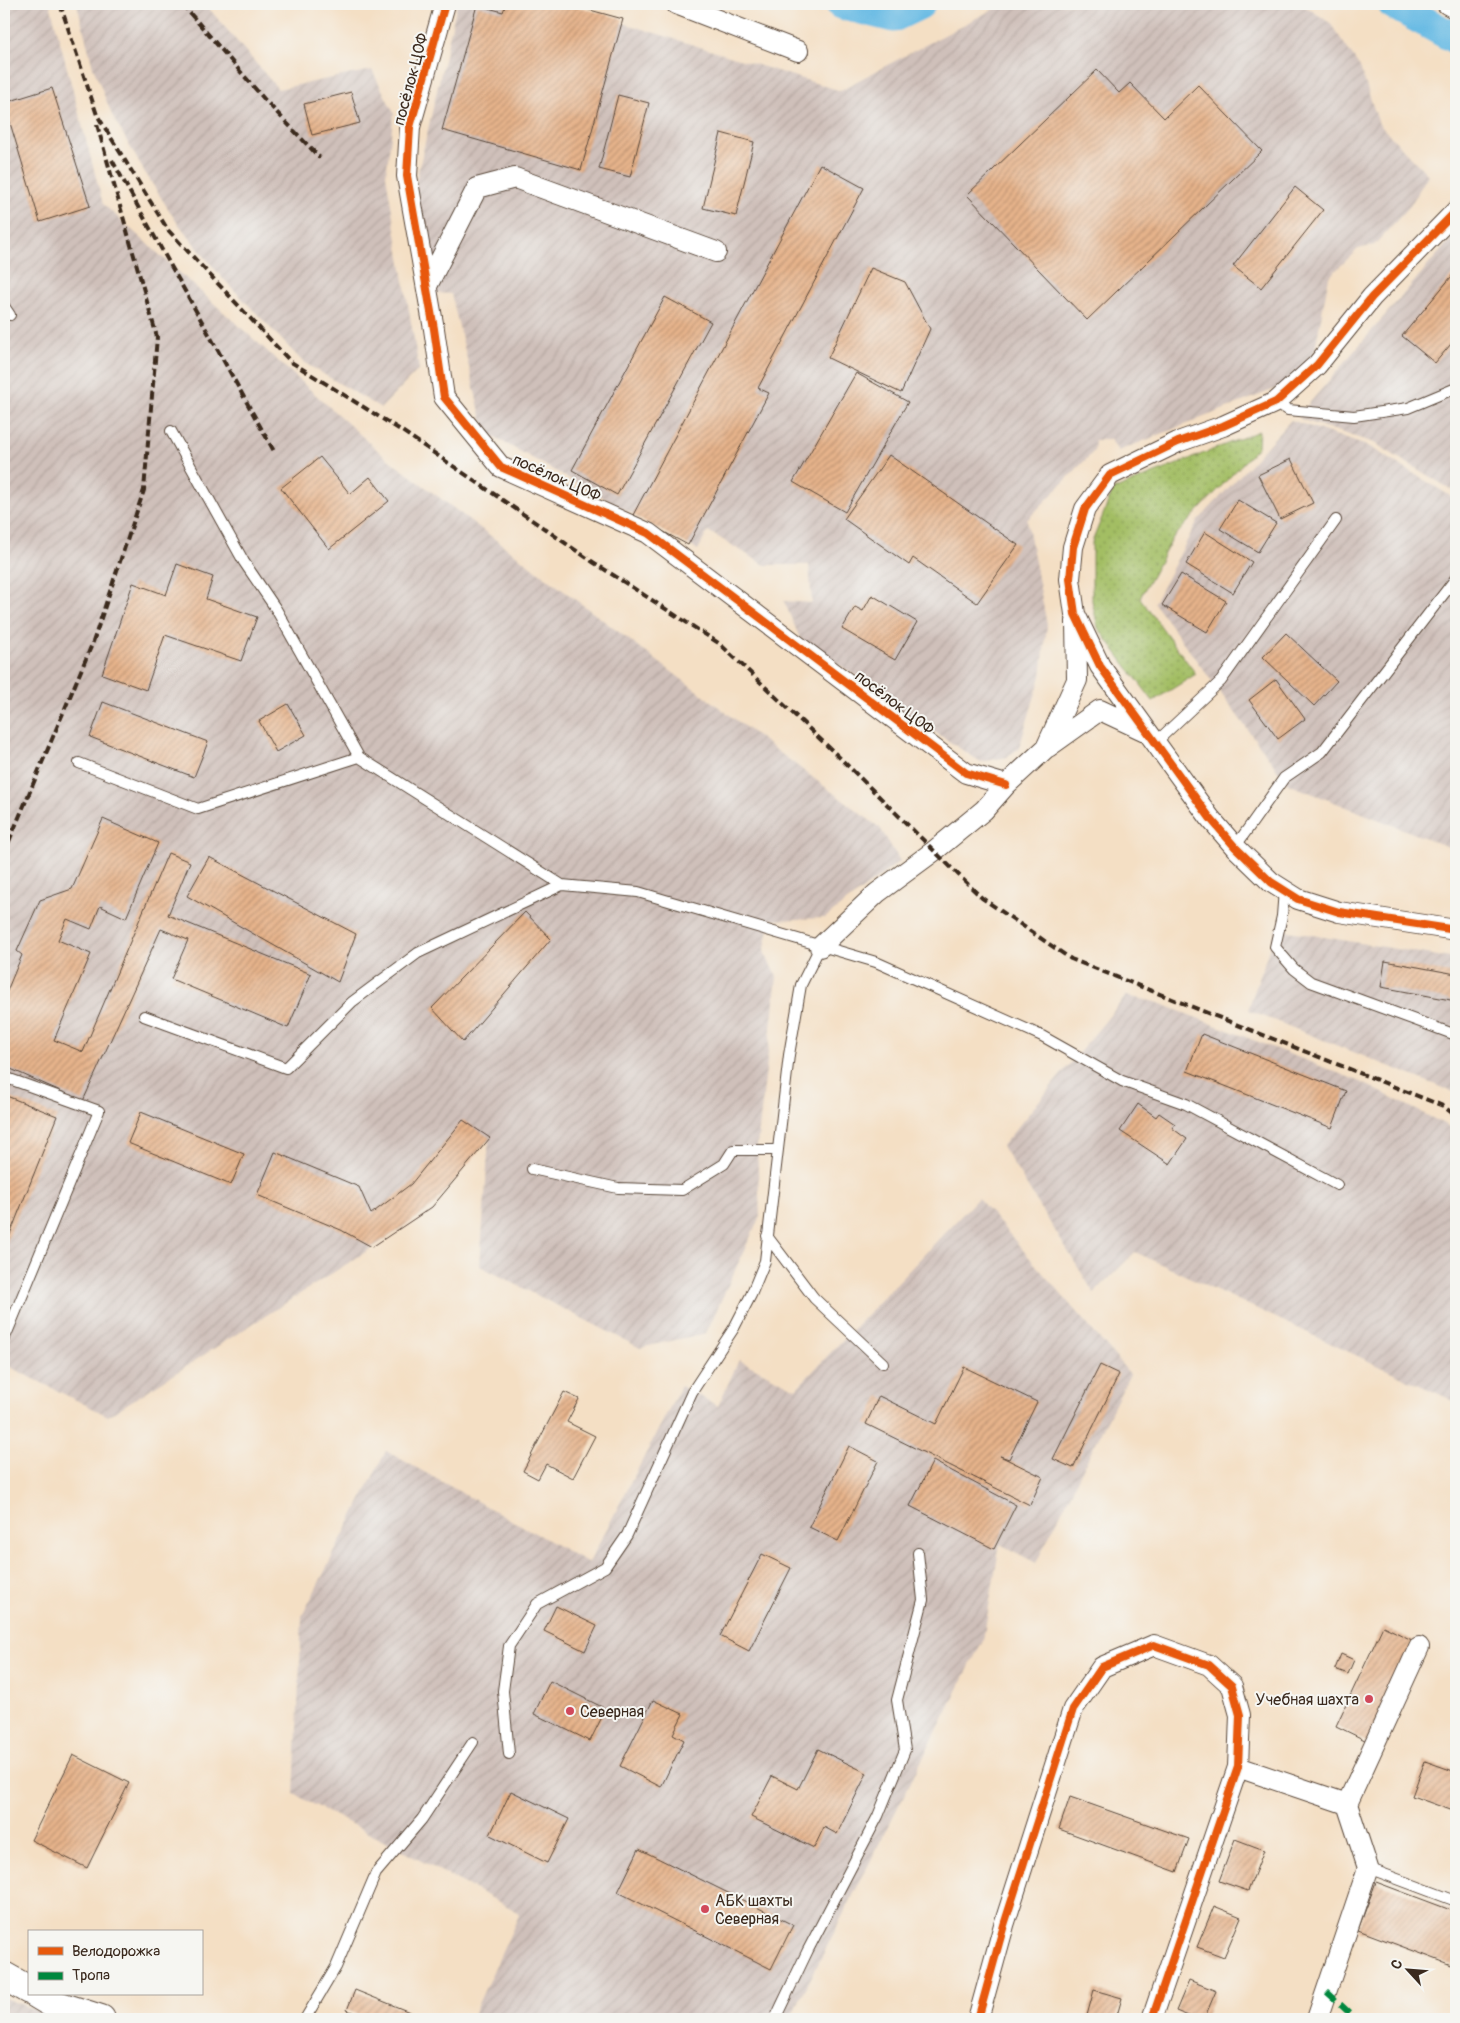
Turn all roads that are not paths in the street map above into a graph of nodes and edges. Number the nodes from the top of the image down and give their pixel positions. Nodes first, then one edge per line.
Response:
1 (444, 4) edge
2 (676, 4) edge
3 (1447, 4) edge
4 (1456, 9) edge
5 (798, 51) dead end
6 (1456, 211) edge
7 (716, 252) dead end
8 (426, 286) junction
9 (1456, 388) edge
10 (1276, 402) junction
11 (171, 430) dead end
12 (1336, 520) dead end
13 (1456, 578) edge
14 (1075, 614) junction
15 (1151, 737) junction
16 (1046, 748) junction
17 (359, 756) junction
18 (80, 763) dead end
19 (1006, 785) junction
20 (1235, 847) junction
21 (562, 885) junction
22 (1284, 890) junction
23 (1456, 930) edge
24 (820, 947) junction
25 (144, 1016) dead end
26 (1456, 1035) edge
27 (4, 1077) edge
28 (778, 1150) junction
29 (532, 1169) dead end
30 (1337, 1185) dead end
31 (767, 1236) junction
32 (7, 1323) edge
33 (4, 1340) edge
34 (883, 1363) dead end
35 (918, 1554) dead end
36 (1419, 1647) dead end
37 (473, 1742) dead end
38 (509, 1754) dead end
39 (1238, 1767) junction
40 (1347, 1804) junction
41 (1368, 1868) junction
42 (1456, 1901) edge
43 (4, 1976) edge
44 (28, 1989) edge
45 (40, 1996) edge
46 (101, 2019) edge
47 (305, 2019) edge
48 (775, 2019) edge
49 (978, 2019) edge
50 (1152, 2019) edge
51 (1318, 2019) edge

1 - 8 street, посёлок ЦОФ
2 - 5 street
3 - 4 street
6 - 10 street
7 - 8 street
8 - 19 street, посёлок ЦОФ
9 - 10 lane
10 - 14 street
11 - 17 lane
12 - 15 lane
13 - 20 lane
14 - 15 street
14 - 16 street
15 - 16 street
15 - 20 street
16 - 19 street
17 - 18 lane
17 - 21 lane
19 - 24 street
20 - 22 street
21 - 24 lane
21 - 25 lane
22 - 23 street
22 - 26 lane
24 - 28 lane
24 - 30 lane
27 - 32 lane
28 - 29 lane
28 - 31 lane
31 - 34 lane
31 - 38 lane
32 - 33 lane
35 - 48 lane
36 - 40 street
37 - 47 lane
39 - 40 street
39 - 49 street
39 - 50 street
40 - 41 street
41 - 42 lane
41 - 51 street
43 - 44 street
45 - 46 street

